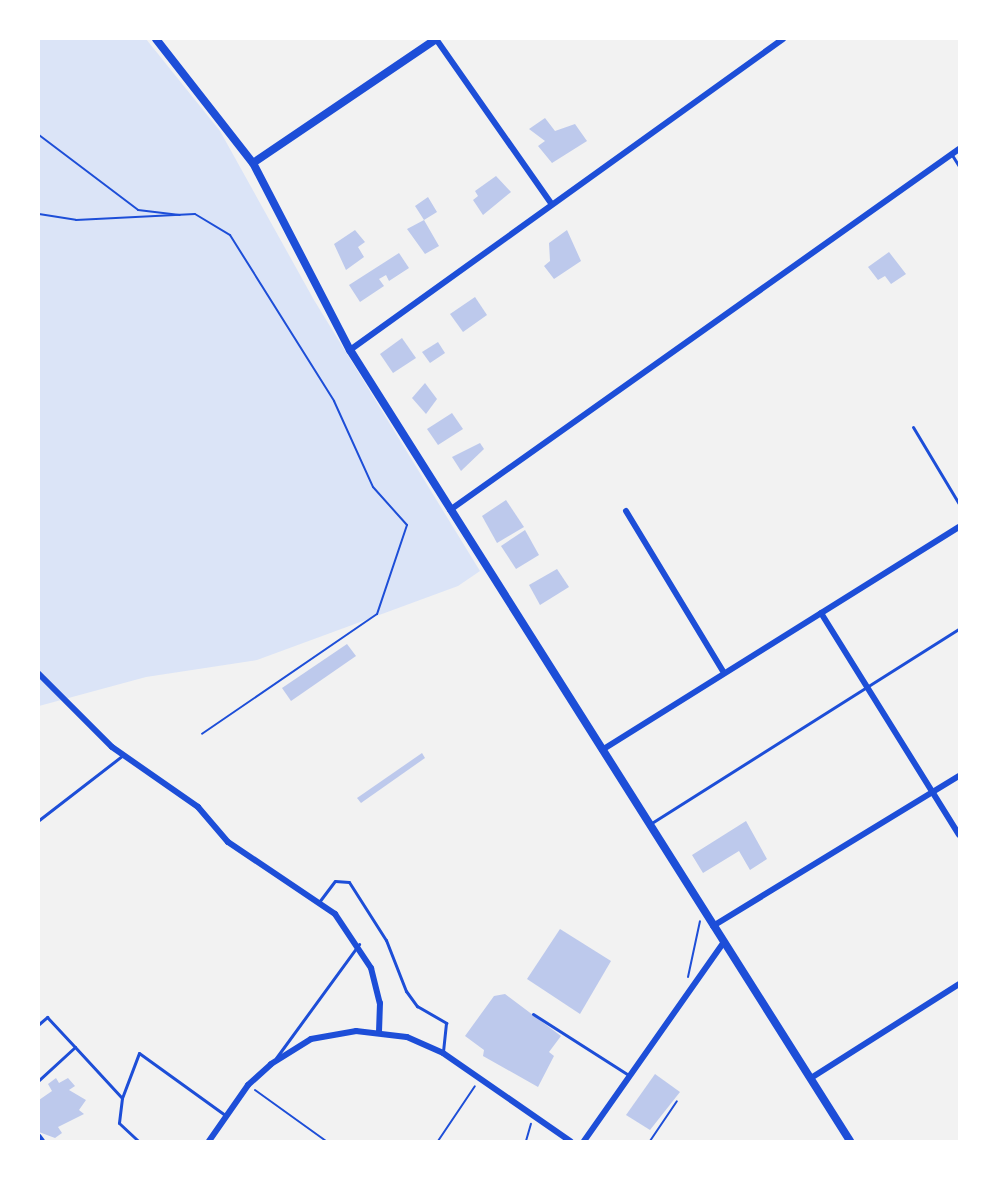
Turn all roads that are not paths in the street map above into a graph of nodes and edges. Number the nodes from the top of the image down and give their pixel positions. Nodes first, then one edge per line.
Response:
1 (156, 39) edge
2 (436, 39) edge
3 (783, 39) edge
4 (959, 149) edge
5 (951, 154) junction
6 (253, 163) junction
7 (959, 166) edge
8 (551, 203) junction
9 (350, 350) junction
10 (913, 427) dead end
11 (959, 504) edge
12 (450, 510) junction
13 (626, 511) dead end
14 (959, 527) edge
15 (821, 612) junction
16 (959, 629) edge
17 (723, 671) junction
18 (39, 674) edge
19 (867, 686) junction
20 (602, 750) junction
21 (123, 754) junction
22 (959, 776) edge
23 (932, 793) junction
24 (39, 820) edge
25 (649, 825) junction
26 (959, 835) edge
27 (319, 903) junction
28 (713, 926) junction
29 (724, 942) junction
30 (359, 944) junction
31 (958, 988) edge
32 (533, 1014) dead end
33 (39, 1024) edge
34 (379, 1033) junction
35 (75, 1047) junction
36 (443, 1053) junction
37 (271, 1065) junction
38 (627, 1074) junction
39 (811, 1078) junction
40 (39, 1080) edge
41 (122, 1098) junction
42 (226, 1116) junction
43 (39, 1137) edge
44 (42, 1141) edge
45 (138, 1141) edge
46 (209, 1141) edge
47 (570, 1141) edge
48 (584, 1141) edge
49 (849, 1141) edge

1 - 6 street
2 - 6 street
2 - 8 street
3 - 8 street
4 - 5 street
5 - 7 lane
5 - 12 street
6 - 9 street
8 - 9 street
9 - 12 street
10 - 11 lane
12 - 20 street
13 - 17 street
14 - 15 street
15 - 17 street
15 - 19 street
16 - 19 lane
17 - 20 street
18 - 21 street
19 - 23 street
19 - 25 lane
20 - 25 street
21 - 24 lane
21 - 27 street
22 - 23 street
23 - 26 street
23 - 28 street
25 - 28 street
27 - 30 street
27 - 36 lane
28 - 29 street
29 - 38 street
29 - 39 street
30 - 34 street
30 - 37 lane
31 - 39 street
32 - 38 lane
33 - 35 lane
34 - 36 street
34 - 37 street
35 - 40 lane
35 - 41 lane
36 - 47 street
37 - 42 street
38 - 48 street
39 - 49 street
41 - 42 lane
41 - 45 lane
42 - 46 street
43 - 44 street

